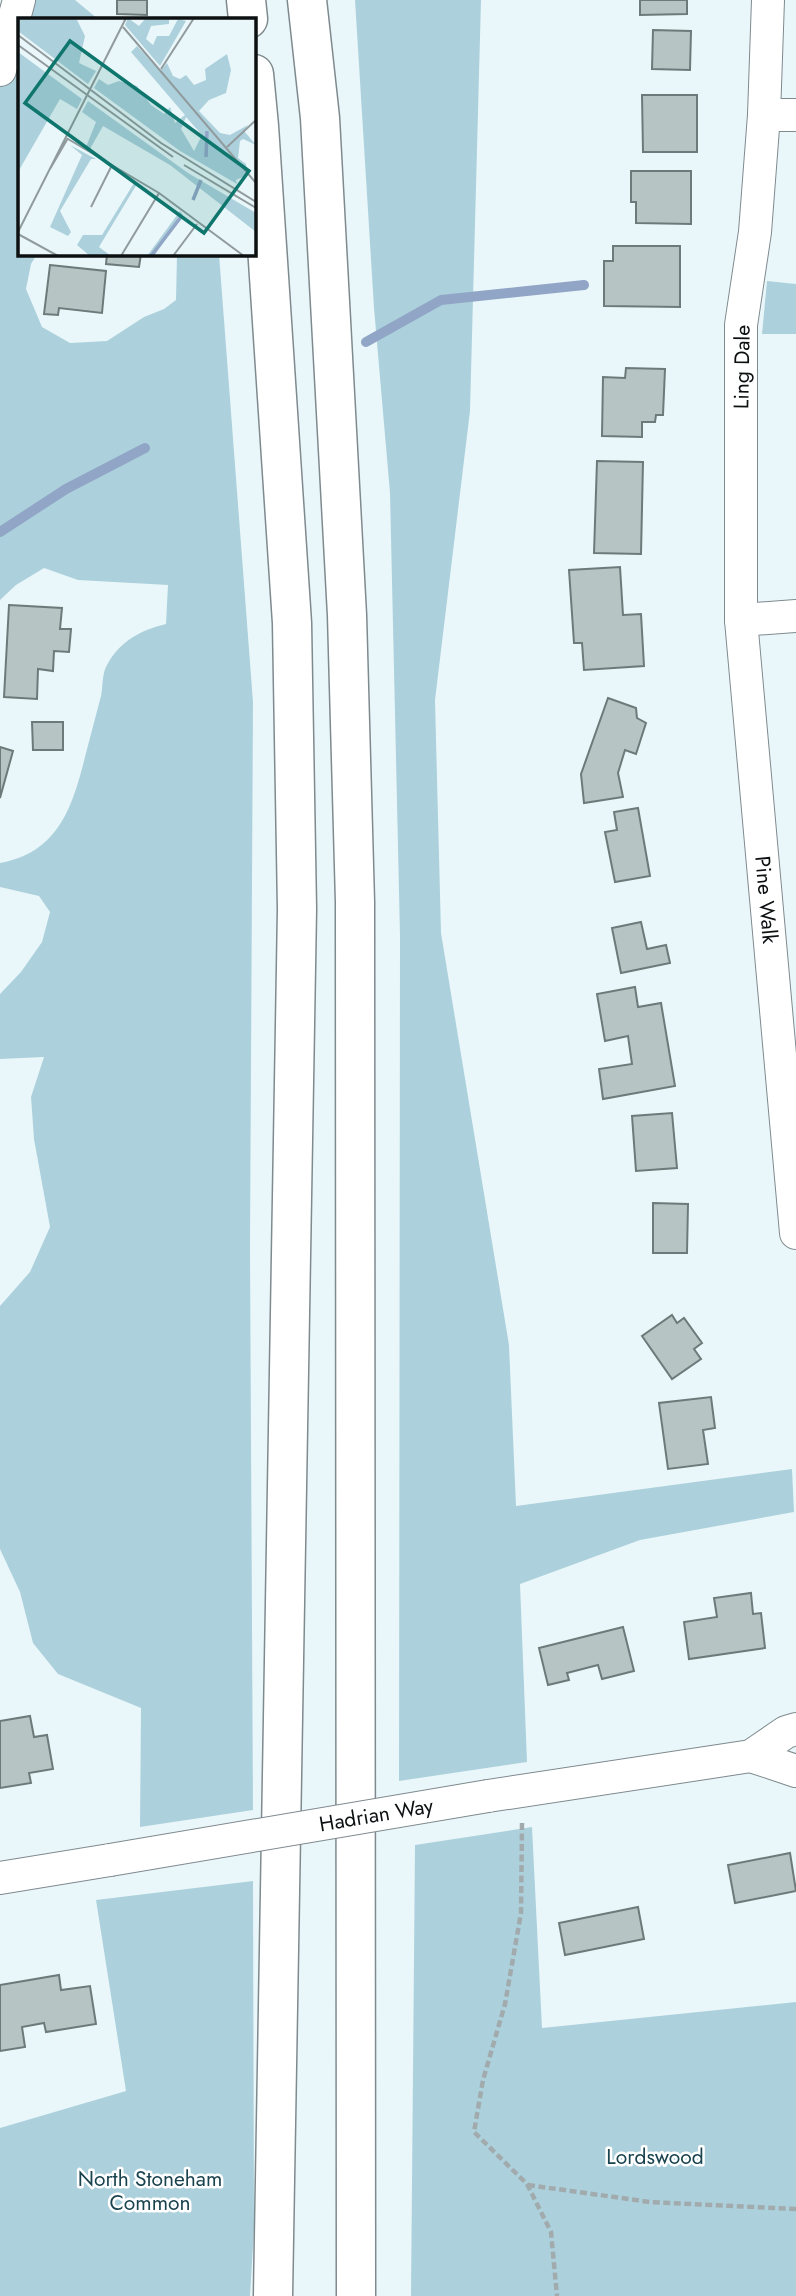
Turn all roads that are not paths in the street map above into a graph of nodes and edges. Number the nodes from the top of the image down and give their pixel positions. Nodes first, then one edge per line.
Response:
1 (19, 0) edge
2 (246, 0) edge
3 (307, 0) edge
4 (768, 0) edge
5 (248, 18) edge
6 (0, 70) edge
7 (256, 95) edge
8 (764, 115) junction
9 (796, 115) edge
10 (796, 616) edge
11 (741, 621) junction
12 (794, 1184) edge
13 (796, 1233) edge
14 (796, 1729) edge
15 (751, 1756) junction
16 (796, 1771) edge
17 (0, 1878) edge
18 (272, 2296) edge
19 (356, 2296) edge

1 - 6 street
2 - 5 highway
3 - 19 highway
4 - 8 street, Ling Dale
7 - 18 highway
8 - 9 street
8 - 11 street, Ling Dale
10 - 11 street
11 - 12 street, Pine Walk
12 - 13 street, Pine Walk
14 - 15 street, Hadrian Way
15 - 16 street, Hadrian Way
15 - 17 street, Hadrian Way, bridge

